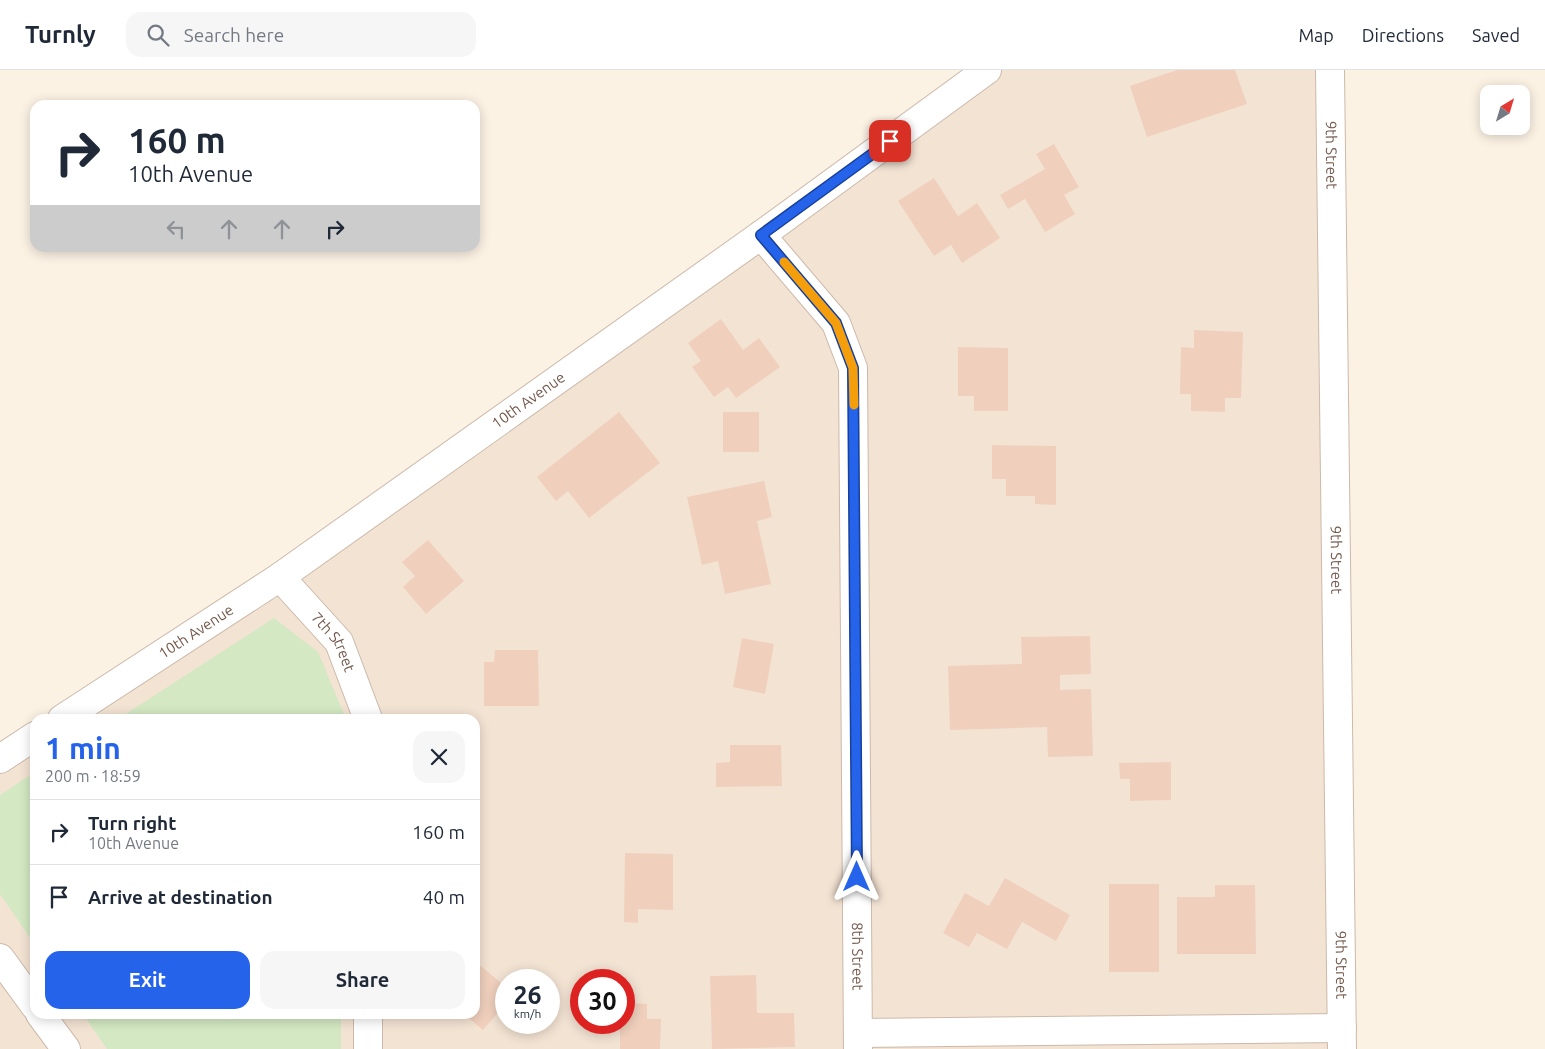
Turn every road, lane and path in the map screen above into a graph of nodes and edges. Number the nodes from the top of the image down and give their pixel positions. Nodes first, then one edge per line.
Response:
1 (987, 70) edge
2 (1330, 70) edge
3 (761, 235) junction
4 (280, 577) junction
5 (70, 714) edge
6 (366, 714) edge
7 (30, 739) edge
8 (0, 759) edge
9 (0, 958) edge
10 (30, 999) edge
11 (44, 1019) edge
12 (368, 1019) edge
13 (1342, 1038) edge
14 (858, 1041) edge
15 (66, 1049) edge
16 (368, 1049) edge

1 - 3 street, 10th Avenue
2 - 13 street, 9th Street
3 - 4 street, 10th Avenue
3 - 14 street, 8th Street
4 - 5 street, 10th Avenue
4 - 6 street, 7th Street
7 - 8 street
9 - 10 street
11 - 15 street
12 - 16 street
13 - 14 street

